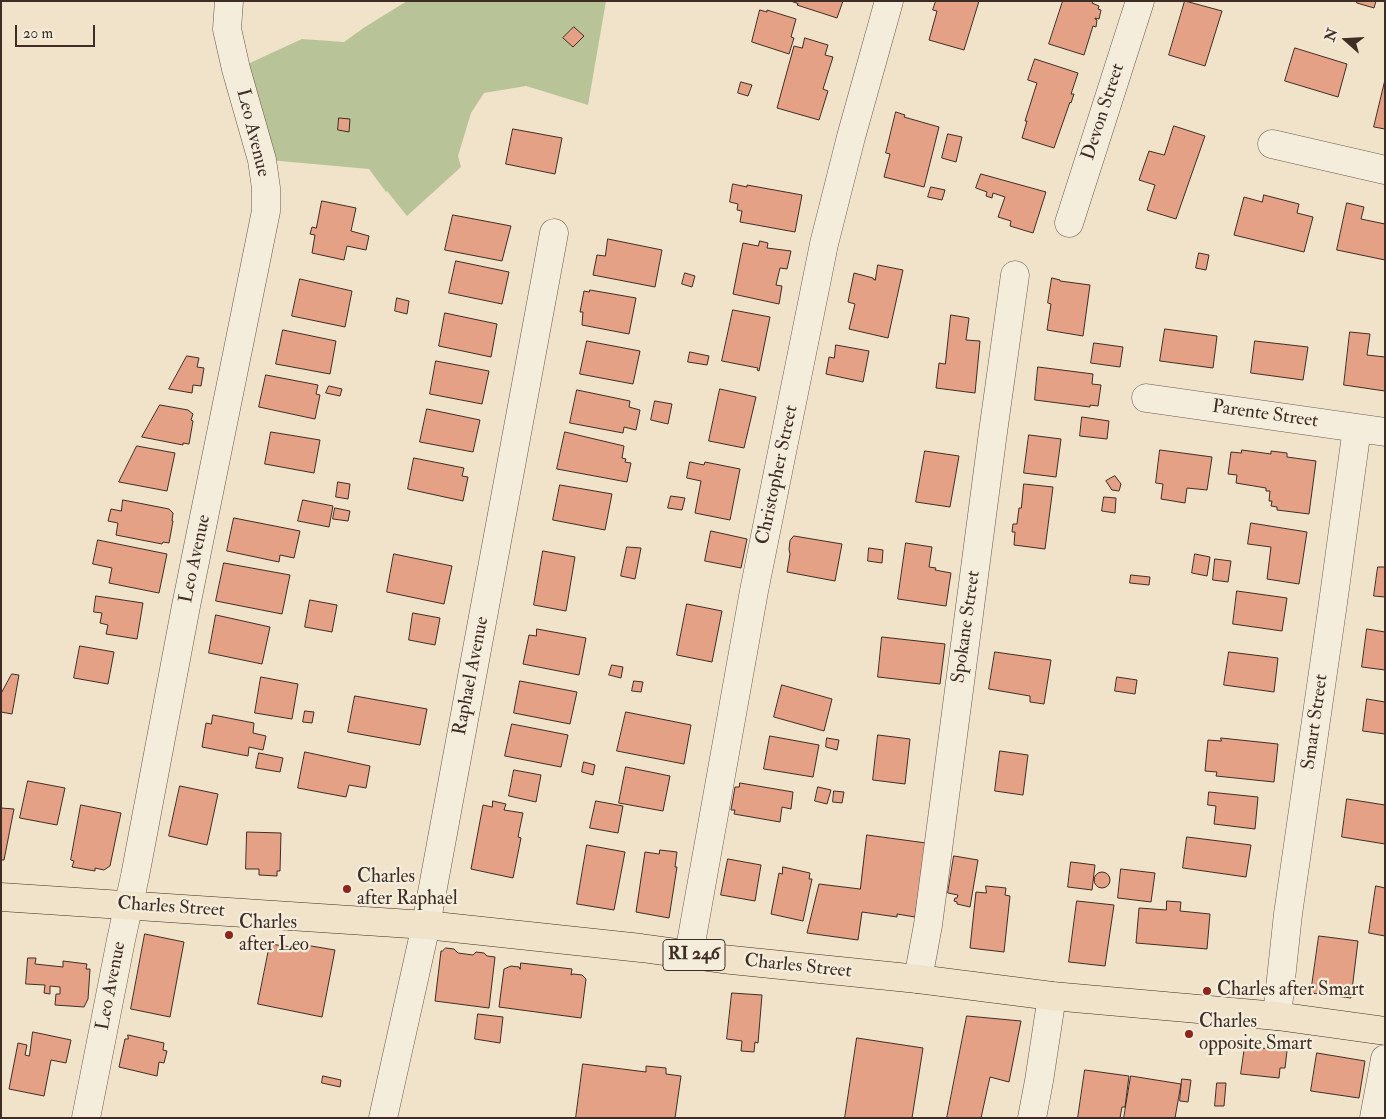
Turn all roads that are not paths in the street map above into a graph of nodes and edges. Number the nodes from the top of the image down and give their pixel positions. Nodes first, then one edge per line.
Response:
1 (229, 1) edge
2 (888, 1) edge
3 (1140, 1) edge
4 (1272, 144) dead end
5 (1385, 170) edge
6 (1068, 223) dead end
7 (554, 233) dead end
8 (1015, 275) dead end
9 (1146, 398) dead end
10 (1357, 428) junction
11 (1385, 432) edge
12 (1, 897) edge
13 (128, 905) junction
14 (426, 925) junction
15 (689, 954) junction
16 (918, 979) junction
17 (1052, 996) junction
18 (1277, 1016) junction
19 (1385, 1031) edge
20 (1385, 1060) edge
21 (86, 1118) edge
22 (383, 1118) edge
23 (1032, 1118) edge
24 (1374, 1118) edge

1 - 13 street, Leo Avenue
2 - 15 street, Christopher Street
3 - 6 street, Devon Street
4 - 5 street
7 - 14 street, Raphael Avenue
8 - 16 street, Spokane Street
9 - 10 street, Parente Street
10 - 11 street, Parente Street
10 - 18 street, Smart Street
12 - 13 main road, Charles Street / RI 246
13 - 14 main road, Charles Street / RI 246
13 - 21 street, Leo Avenue
14 - 15 main road, Charles Street / RI 246
14 - 22 street, Raphael Avenue
15 - 16 main road, Charles Street / RI 246
16 - 17 main road, Charles Street / RI 246
17 - 18 main road, Charles Street / RI 246
17 - 23 street
18 - 19 main road, Charles Street / RI 246
20 - 24 street

